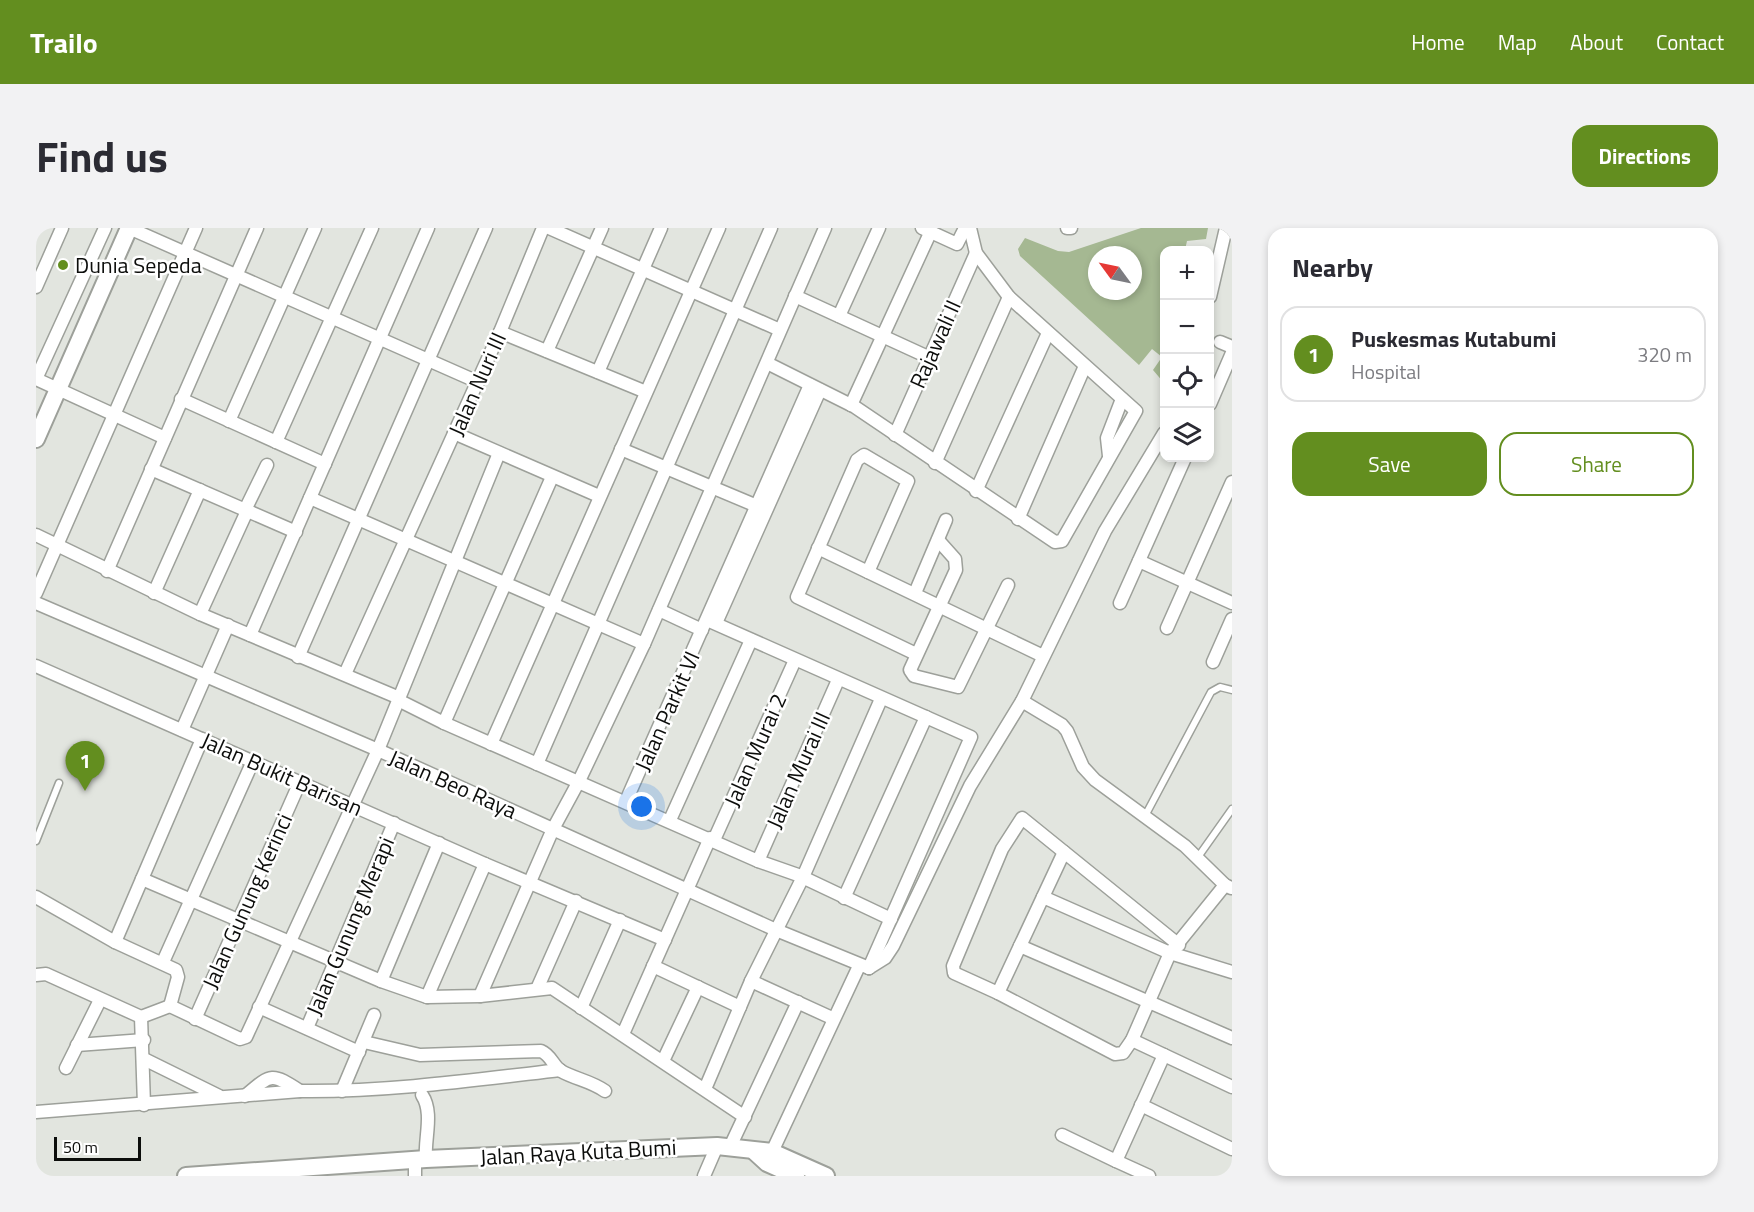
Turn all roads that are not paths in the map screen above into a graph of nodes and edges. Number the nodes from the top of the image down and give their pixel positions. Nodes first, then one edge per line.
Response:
1 (62, 228) edge
2 (105, 228) edge
3 (129, 228) edge
4 (196, 228) edge
5 (256, 228) edge
6 (315, 228) edge
7 (372, 228) edge
8 (428, 228) edge
9 (486, 228) edge
10 (543, 228) edge
11 (549, 228) edge
12 (602, 228) edge
13 (661, 228) edge
14 (719, 228) edge
15 (771, 228) edge
16 (825, 228) edge
17 (879, 228) edge
18 (965, 228) edge
19 (970, 228) edge
20 (1226, 228) edge
21 (926, 230) edge
22 (957, 244) junction
23 (593, 249) junction
24 (185, 253) junction
25 (976, 253) junction
26 (971, 265) junction
27 (642, 269) junction
28 (235, 276) junction
29 (1214, 277) edge
30 (996, 281) junction
31 (36, 287) edge
32 (691, 290) junction
33 (795, 296) junction
34 (1009, 297) junction
35 (283, 298) junction
36 (735, 310) junction
37 (839, 316) junction
38 (333, 319) junction
39 (780, 330) junction
40 (500, 332) junction
41 (1048, 333) junction
42 (883, 336) junction
43 (381, 340) junction
44 (1220, 342) dead end
45 (1232, 347) edge
46 (547, 351) junction
47 (1232, 353) edge
48 (928, 357) junction
49 (429, 361) junction
50 (766, 363) junction
51 (1085, 366) junction
52 (598, 372) junction
53 (36, 379) edge
54 (477, 382) junction
55 (58, 388) junction
56 (815, 388) junction
57 (646, 392) junction
58 (1214, 393) edge
59 (181, 399) junction
60 (1122, 399) junction
61 (851, 405) junction
62 (114, 415) junction
63 (229, 421) junction
64 (454, 433) junction
65 (895, 435) junction
66 (165, 438) junction
67 (36, 439) edge
68 (1160, 440) edge
69 (276, 442) junction
70 (621, 449) junction
71 (499, 453) junction
72 (1109, 456) junction
73 (1183, 462) edge
74 (935, 463) junction
75 (325, 464) junction
76 (267, 465) dead end
77 (667, 468) junction
78 (151, 469) junction
79 (552, 477) junction
80 (1232, 482) edge
81 (711, 489) junction
82 (200, 490) junction
83 (976, 490) junction
84 (599, 496) junction
85 (310, 498) junction
86 (762, 508) junction
87 (246, 511) junction
88 (358, 519) junction
89 (1018, 519) junction
90 (946, 520) dead end
91 (296, 532) junction
92 (36, 535) edge
93 (407, 538) junction
94 (938, 540) junction
95 (58, 545) junction
96 (818, 548) junction
97 (456, 560) junction
98 (1139, 561) junction
99 (107, 571) junction
100 (868, 572) junction
101 (505, 583) junction
102 (1187, 583) junction
103 (1008, 585) dead end
104 (36, 593) edge
105 (154, 593) junction
106 (915, 593) junction
107 (36, 603) edge
108 (1120, 603) dead end
109 (1232, 603) edge
110 (554, 604) junction
111 (939, 607) junction
112 (658, 610) junction
113 (200, 614) junction
114 (1232, 619) edge
115 (597, 624) junction
116 (708, 624) junction
117 (228, 625) junction
118 (1167, 628) dead end
119 (987, 630) junction
120 (250, 635) junction
121 (751, 640) junction
122 (644, 644) junction
123 (916, 654) junction
124 (298, 657) junction
125 (1043, 657) junction
126 (795, 660) junction
127 (1213, 662) dead end
128 (36, 666) edge
129 (345, 674) junction
130 (205, 677) junction
131 (838, 680) junction
132 (1232, 690) edge
133 (397, 697) junction
134 (881, 699) junction
135 (1022, 701) junction
136 (926, 717) junction
137 (444, 723) junction
138 (182, 730) junction
139 (972, 737) junction
140 (202, 739) junction
141 (491, 744) junction
142 (993, 746) junction
143 (378, 750) junction
144 (253, 761) junction
145 (537, 764) junction
146 (579, 781) junction
147 (300, 782) junction
148 (59, 783) dead end
149 (626, 801) junction
150 (351, 803) junction
151 (1232, 809) edge
152 (1145, 816) junction
153 (670, 820) junction
154 (394, 823) junction
155 (553, 829) junction
156 (712, 839) junction
157 (36, 841) edge
158 (439, 843) junction
159 (1064, 852) junction
160 (1198, 857) junction
161 (758, 861) junction
162 (485, 864) junction
163 (803, 877) junction
164 (142, 879) junction
165 (529, 881) junction
166 (1228, 887) edge
167 (689, 888) junction
168 (36, 897) edge
169 (1043, 897) junction
170 (844, 898) junction
171 (191, 899) junction
172 (576, 901) junction
173 (240, 919) junction
174 (891, 919) junction
175 (620, 920) junction
176 (776, 930) junction
177 (665, 940) junction
178 (290, 941) junction
179 (115, 942) junction
180 (1020, 946) junction
181 (1174, 949) junction
182 (334, 961) junction
183 (163, 962) junction
184 (653, 966) junction
185 (864, 967) junction
186 (1232, 972) edge
187 (36, 975) edge
188 (381, 981) junction
189 (751, 981) junction
190 (698, 987) junction
191 (537, 989) junction
192 (998, 993) junction
193 (480, 996) junction
194 (427, 997) junction
195 (100, 1000) junction
196 (798, 1002) junction
197 (1147, 1002) junction
198 (170, 1006) junction
199 (740, 1007) junction
200 (581, 1008) junction
201 (258, 1009) junction
202 (374, 1016) dead end
203 (141, 1017) junction
204 (832, 1018) junction
205 (195, 1020) junction
206 (307, 1028) junction
207 (623, 1034) junction
208 (1232, 1038) edge
209 (144, 1040) junction
210 (1132, 1040) junction
211 (77, 1046) junction
212 (362, 1047) junction
213 (1164, 1055) junction
214 (144, 1059) junction
215 (663, 1061) junction
216 (66, 1068) dead end
217 (560, 1070) junction
218 (1232, 1087) edge
219 (705, 1089) junction
220 (423, 1090) junction
221 (605, 1090) dead end
222 (342, 1091) junction
223 (220, 1097) junction
224 (144, 1105) junction
225 (1141, 1105) junction
226 (36, 1112) edge
227 (745, 1117) junction
228 (1062, 1135) dead end
229 (723, 1147) junction
230 (1232, 1149) edge
231 (420, 1161) edge
232 (764, 1161) edge
233 (1116, 1161) junction
234 (307, 1172) edge
235 (204, 1175) edge
236 (186, 1176) edge
237 (704, 1176) edge
238 (796, 1176) edge
239 (826, 1176) edge
240 (1149, 1176) edge

1 - 31 street
2 - 53 street
3 - 24 street
3 - 55 street
4 - 24 street
5 - 28 street
6 - 35 street
7 - 38 street
8 - 43 street
9 - 49 street
10 - 40 street, Jalan Nuri III
11 - 23 street
12 - 23 street
13 - 27 street
14 - 32 street
15 - 36 street
16 - 33 street
17 - 37 street
18 - 22 street
19 - 25 street
20 - 29 street
21 - 22 street
21 - 42 street
22 - 25 street
23 - 27 street
23 - 46 street
24 - 28 street
24 - 62 street
25 - 26 street, Rajawali II
25 - 30 street
26 - 30 street
26 - 48 street, Rajawali II
27 - 32 street
27 - 52 street
28 - 35 street
28 - 59 street
30 - 34 street
32 - 36 street
32 - 57 street
33 - 37 street
33 - 39 street
34 - 41 street
34 - 74 street
35 - 38 street
35 - 63 street
36 - 39 street
36 - 77 street
37 - 42 street
38 - 43 street
38 - 69 street
39 - 50 street
40 - 46 street
40 - 54 street, Jalan Nuri III
41 - 51 street
41 - 83 street
42 - 48 street
42 - 61 street
43 - 49 street
43 - 75 street
44 - 45 street
46 - 52 street
47 - 58 street
48 - 65 street, Rajawali II
49 - 54 street
49 - 88 street
50 - 56 street
50 - 81 street
51 - 60 street
51 - 89 street
52 - 57 street
53 - 55 street
54 - 64 street, Jalan Nuri III
55 - 62 street
55 - 67 street
56 - 61 street
56 - 86 street, Jalan Parkit VI
57 - 70 street
59 - 63 street
59 - 66 street
60 - 72 street
60 - 72 street
61 - 65 street
62 - 66 street
62 - 95 street
63 - 69 street
64 - 71 street
64 - 93 street, Jalan Nuri III
65 - 74 street
66 - 78 street
68 - 125 street
69 - 75 street
70 - 77 street
70 - 84 street
71 - 79 street
71 - 97 street
72 - 89 street
73 - 98 street
74 - 83 street
75 - 85 street
76 - 87 street
77 - 81 street
77 - 115 street
78 - 82 street
78 - 99 street
79 - 84 street
79 - 101 street
80 - 102 street
81 - 86 street
81 - 112 street
82 - 87 street
82 - 105 street
83 - 89 street
84 - 110 street
85 - 88 street
85 - 91 street
86 - 116 street, Jalan Parkit VI
87 - 91 street
87 - 113 street
88 - 93 street
88 - 124 street
90 - 94 street
91 - 120 street
92 - 95 street
93 - 97 street
93 - 129 street, Jalan Nuri III
94 - 106 street
94 - 111 street
95 - 99 street
95 - 104 street
96 - 100 street
96 - 100 street
96 - 123 street
97 - 101 street
97 - 133 street
98 - 102 street
98 - 108 street
99 - 105 street
100 - 106 street
101 - 110 street
101 - 137 street
102 - 109 street
102 - 118 street
103 - 119 street
105 - 113 street
106 - 111 street
107 - 130 street, Jalan Beo Raya
110 - 115 street
110 - 141 street
111 - 119 street
111 - 123 street
112 - 116 street
112 - 122 street
113 - 117 street
114 - 127 street
115 - 122 street
115 - 145 street
116 - 121 street
116 - 149 street, Jalan Parkit VI
117 - 120 street
117 - 130 street
119 - 123 street
119 - 125 street
120 - 124 street
121 - 126 street
121 - 153 street
122 - 146 street
124 - 129 street
125 - 135 street
126 - 131 street
126 - 156 street, Jalan Murai 2
128 - 138 street, Jalan Bukit Barisan
129 - 133 street
130 - 138 street
130 - 143 street, Jalan Beo Raya
131 - 134 street
131 - 161 street, Jalan Murai III
132 - 152 lane
133 - 137 street
133 - 143 street
134 - 136 street
134 - 163 street
135 - 142 street
135 - 152 street
136 - 139 street
136 - 170 street
137 - 141 street
138 - 140 street, Jalan Bukit Barisan
139 - 142 street
139 - 174 street
140 - 144 street, Jalan Bukit Barisan
140 - 164 street
141 - 145 street
142 - 185 street
143 - 150 street
143 - 155 street, Jalan Beo Raya
144 - 147 street, Jalan Bukit Barisan
144 - 171 street
145 - 146 street
146 - 149 street
146 - 155 street
147 - 150 street, Jalan Bukit Barisan
147 - 173 street, Jalan Gunung Kerinci
148 - 157 lane
149 - 153 street
150 - 154 street, Jalan Bukit Barisan
150 - 178 street
151 - 160 lane
152 - 160 street
153 - 156 street
154 - 158 street, Jalan Bukit Barisan
154 - 182 street, Jalan Gunung Merapi
155 - 165 street
155 - 167 street, Jalan Beo Raya
156 - 161 street
156 - 167 street, Jalan Murai 2
158 - 162 street, Jalan Bukit Barisan
158 - 188 street
159 - 169 street
159 - 181 street
159 - 192 street
160 - 166 street
161 - 163 street
162 - 165 street, Jalan Bukit Barisan
162 - 194 street
163 - 170 street
163 - 176 street
164 - 171 street
164 - 179 street
165 - 172 street, Jalan Bukit Barisan
165 - 193 street
166 - 181 street
167 - 176 street, Jalan Beo Raya
167 - 177 street, Jalan Murai 2
168 - 179 street
169 - 180 street
169 - 181 street
170 - 174 street
171 - 173 street
171 - 183 street
172 - 175 street, Jalan Bukit Barisan
172 - 191 street
173 - 178 street
173 - 205 street, Jalan Gunung Kerinci
174 - 185 street
175 - 177 street, Jalan Bukit Barisan
175 - 200 street
176 - 185 street, Jalan Beo Raya
176 - 189 street
177 - 184 street, Jalan Murai 2
178 - 182 street
178 - 201 street
179 - 183 street
180 - 192 street
180 - 197 street
181 - 186 street
181 - 197 street
182 - 188 street
182 - 206 street, Jalan Gunung Merapi
183 - 198 street
184 - 190 street
184 - 207 street, Jalan Murai 2
185 - 204 street
187 - 195 street
188 - 194 street
189 - 196 street
189 - 199 street
190 - 199 street
190 - 215 street
191 - 193 street
191 - 200 street
192 - 210 street
193 - 194 street
195 - 203 street
195 - 211 street
196 - 204 street
196 - 227 street
197 - 208 street
197 - 210 street
198 - 203 street
198 - 205 street
199 - 219 street
200 - 207 street
201 - 205 street
201 - 206 street
202 - 212 street
203 - 209 street
204 - 232 street
206 - 212 street
207 - 215 street
209 - 211 street
209 - 214 street
210 - 213 street
211 - 216 street
212 - 217 street
212 - 222 street
213 - 218 street
213 - 225 street
214 - 223 street
214 - 224 street
215 - 219 street
217 - 220 street
217 - 221 street
219 - 227 street
220 - 222 street
220 - 231 street
222 - 223 street
223 - 224 street
224 - 226 street
225 - 230 street
225 - 233 street
227 - 229 street
228 - 233 street
229 - 231 street, Jalan Raya Kuta Bumi
229 - 232 street, Jalan Raya Kuta Bumi
229 - 237 street
231 - 234 street, Jalan Raya Kuta Bumi
232 - 238 street
232 - 239 street
233 - 240 street
234 - 235 street, Jalan Raya Kuta Bumi
235 - 236 street, Jalan Raya Kuta Bumi

